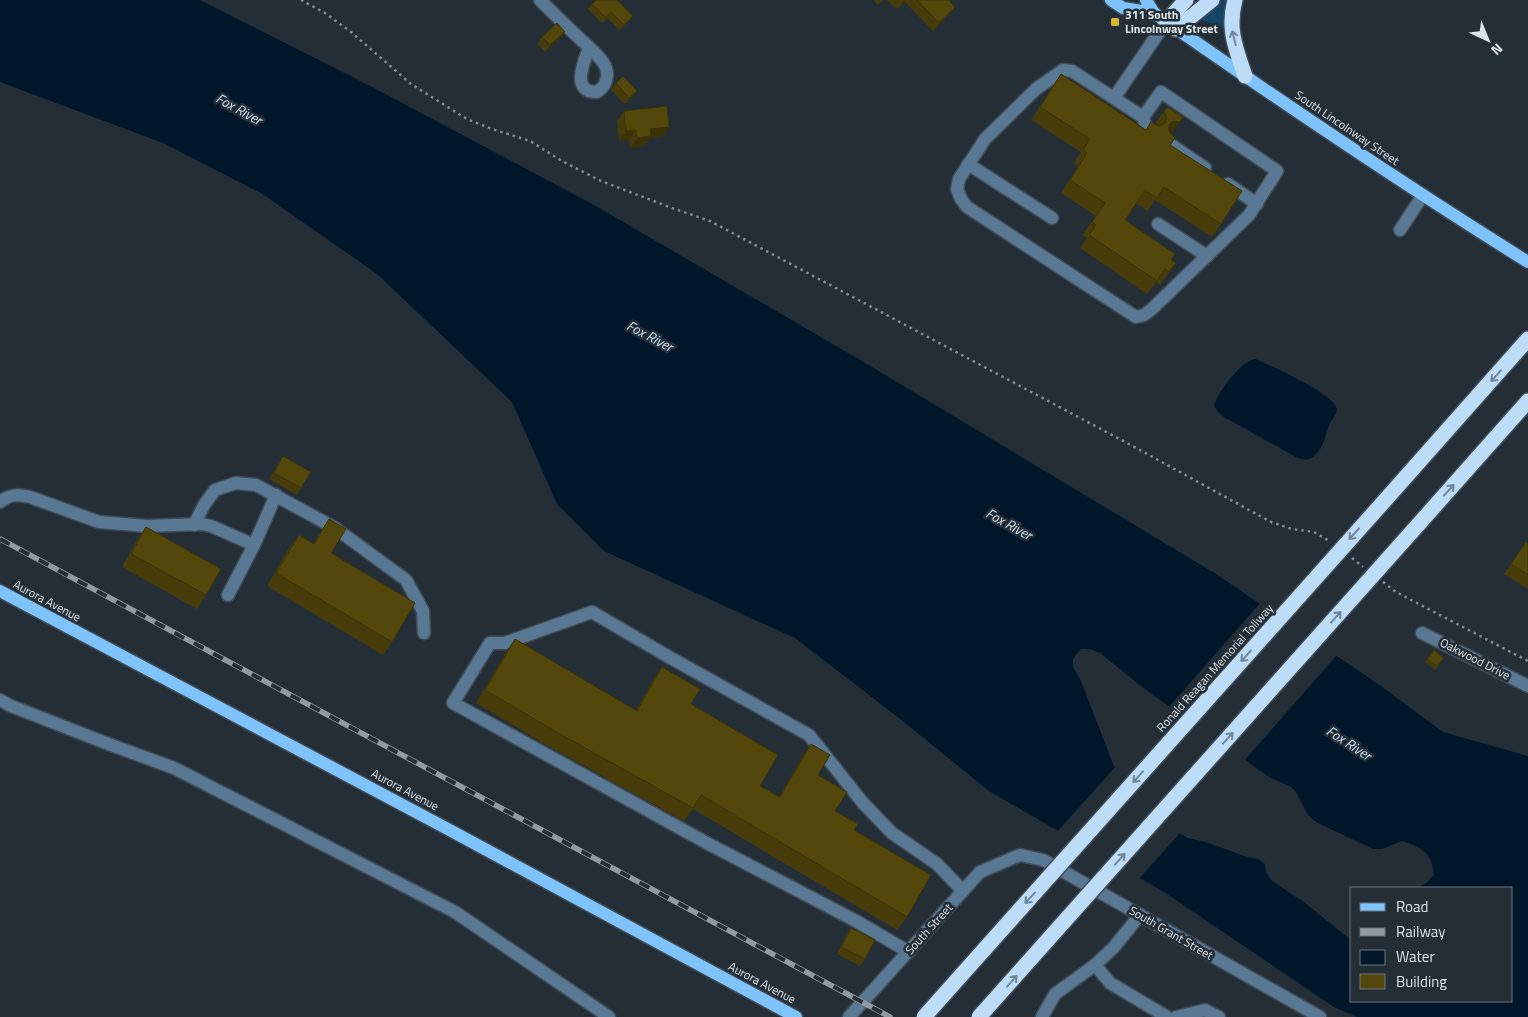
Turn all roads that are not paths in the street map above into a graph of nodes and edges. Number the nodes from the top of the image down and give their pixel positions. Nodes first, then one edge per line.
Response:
1 (1111, 0) edge
2 (1146, 0) edge
3 (1186, 0) edge
4 (1212, 0) edge
5 (1235, 0) edge
6 (544, 1) edge
7 (1166, 21) junction
8 (589, 48) dead end
9 (1245, 76) junction
10 (1114, 98) junction
11 (1143, 117) junction
12 (1150, 131) edge
13 (1167, 142) edge
14 (968, 164) junction
15 (1423, 195) junction
16 (1257, 204) junction
17 (1052, 218) dead end
18 (1158, 224) dead end
19 (1400, 230) dead end
20 (1208, 256) junction
21 (1528, 262) edge
22 (1528, 339) edge
23 (1528, 401) edge
24 (276, 495) junction
25 (0, 502) edge
26 (194, 524) junction
27 (254, 545) junction
28 (0, 591) edge
29 (228, 595) dead end
30 (424, 633) dead end
31 (1422, 633) dead end
32 (1528, 686) edge
33 (0, 700) edge
34 (1020, 855) joint
35 (963, 892) junction
36 (1140, 915) junction
37 (908, 952) junction
38 (1095, 965) junction
39 (609, 1017) edge
40 (796, 1017) edge
41 (849, 1017) edge
42 (924, 1017) edge
43 (979, 1017) edge
44 (1042, 1017) edge
45 (1167, 1017) edge
46 (1176, 1017) edge
47 (1219, 1017) edge
48 (1320, 1017) edge

1 - 7 main road, South Lincolnway Street
2 - 7 main road, South Lincolnway Street
3 - 7 highway
4 - 7 highway
9 -> 5 highway
6 - 8 street
7 - 9 main road, South Lincolnway Street
7 - 10 street
9 - 15 main road, South Lincolnway Street
10 - 11 street
10 - 14 street
11 - 12 street
11 - 16 street
13 - 16 street
14 - 17 street
14 - 20 street
15 - 19 street
15 - 21 main road, South Lincolnway Street
16 - 20 street
18 - 20 street
22 -> 42 highway, Ronald Reagan Memorial Tollway, bridge
43 -> 23 highway, bridge
24 - 26 street
24 - 27 street
24 - 30 street
25 - 26 street
26 - 27 street
27 - 29 street
28 - 40 main road, Aurora Avenue
31 - 32 street, Oakwood Drive
33 - 39 street
34 - 35 street, South Street
34 - 36 street, South Grant Street
35 - 37 street, South Street
35 - 37 street
36 - 38 street
36 - 48 street, South Grant Street
37 - 41 street, South Street
38 - 44 street
38 - 45 street
46 - 47 street

